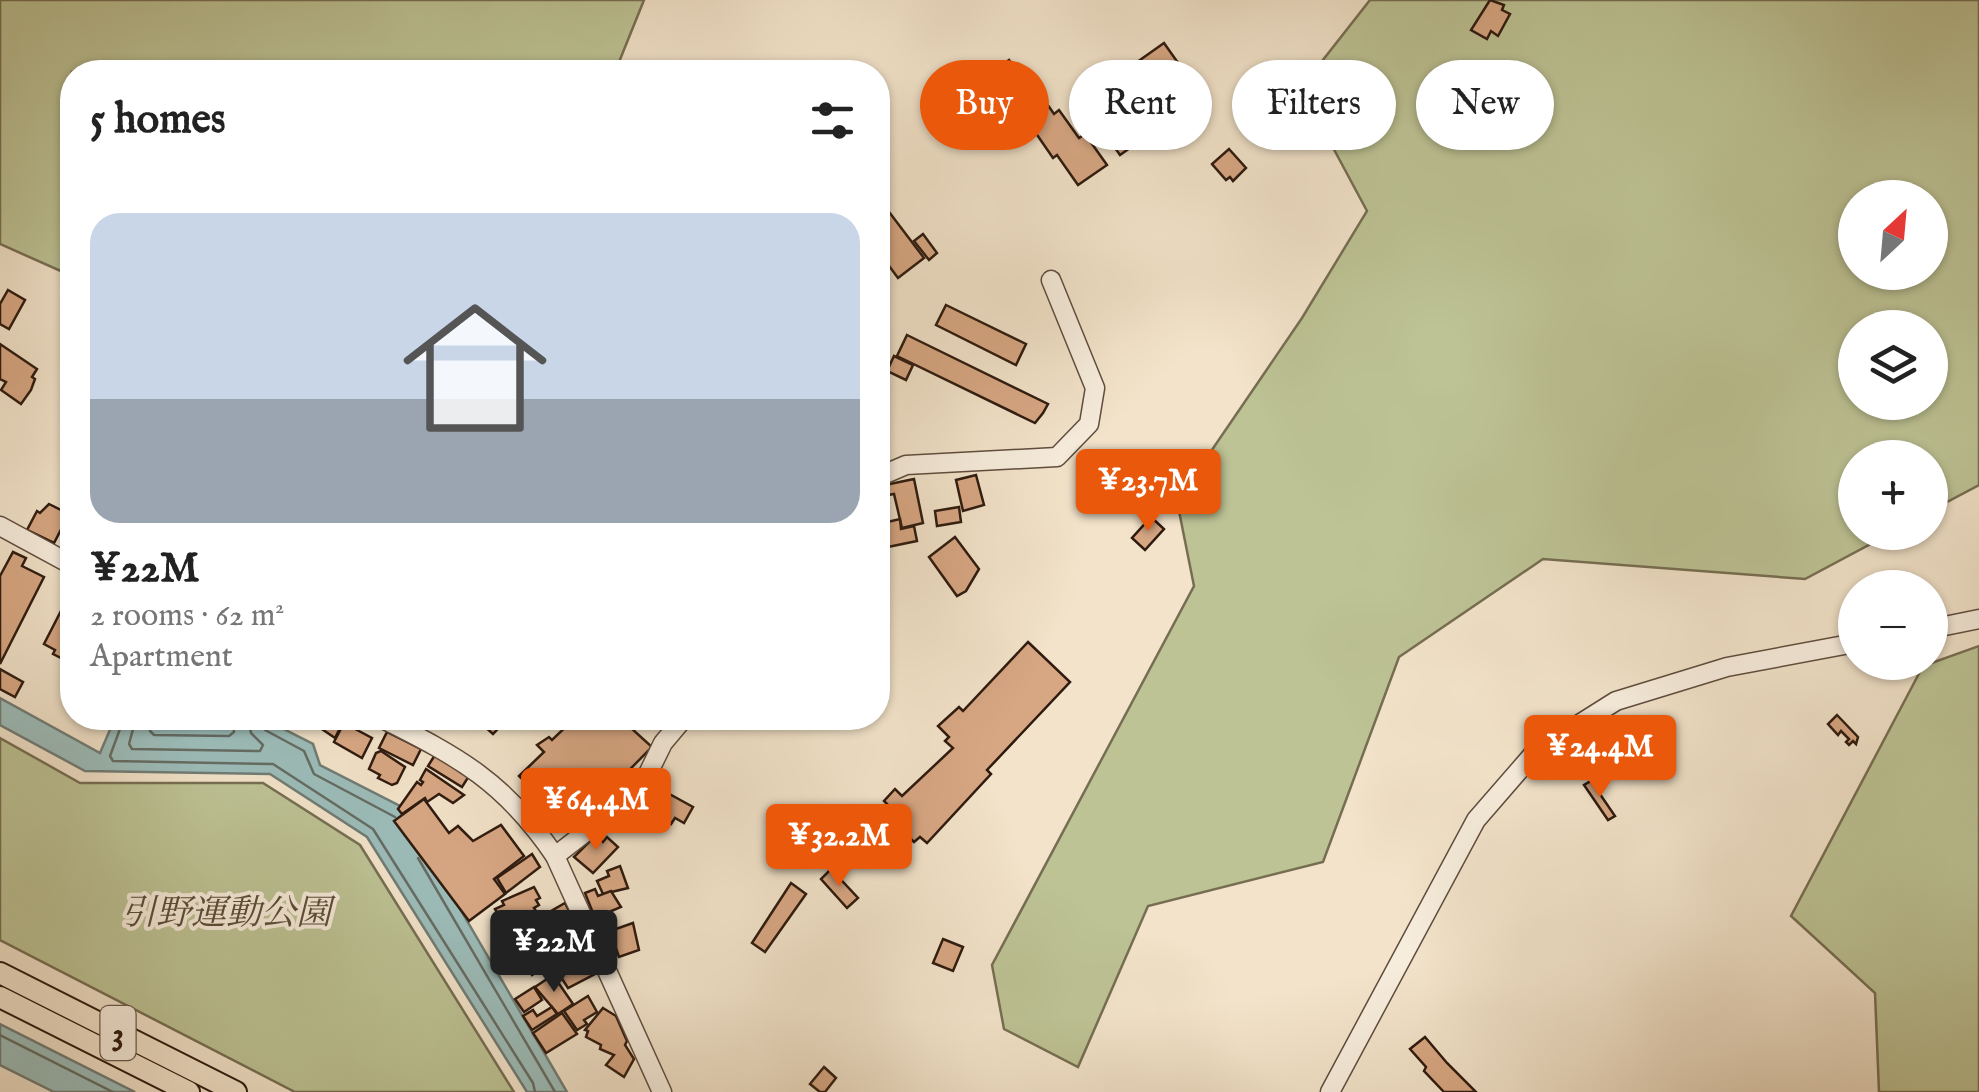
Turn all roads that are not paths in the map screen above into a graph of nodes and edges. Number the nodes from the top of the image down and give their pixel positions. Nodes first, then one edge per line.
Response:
1 (1052, 280) dead end
2 (890, 471) edge
3 (0, 526) edge
4 (60, 558) edge
5 (1979, 619) edge
6 (1948, 625) edge
7 (1838, 646) edge
8 (405, 730) edge
9 (674, 730) edge
10 (556, 856) junction
11 (0, 973) edge
12 (0, 997) edge
13 (189, 1092) edge
14 (236, 1092) edge
15 (662, 1092) edge
16 (1330, 1092) edge

1 - 2 street
3 - 4 street
5 - 6 street
7 - 16 street
8 - 10 street
9 - 10 street
10 - 15 street
11 - 14 main road, 3
12 - 13 main road, 3

